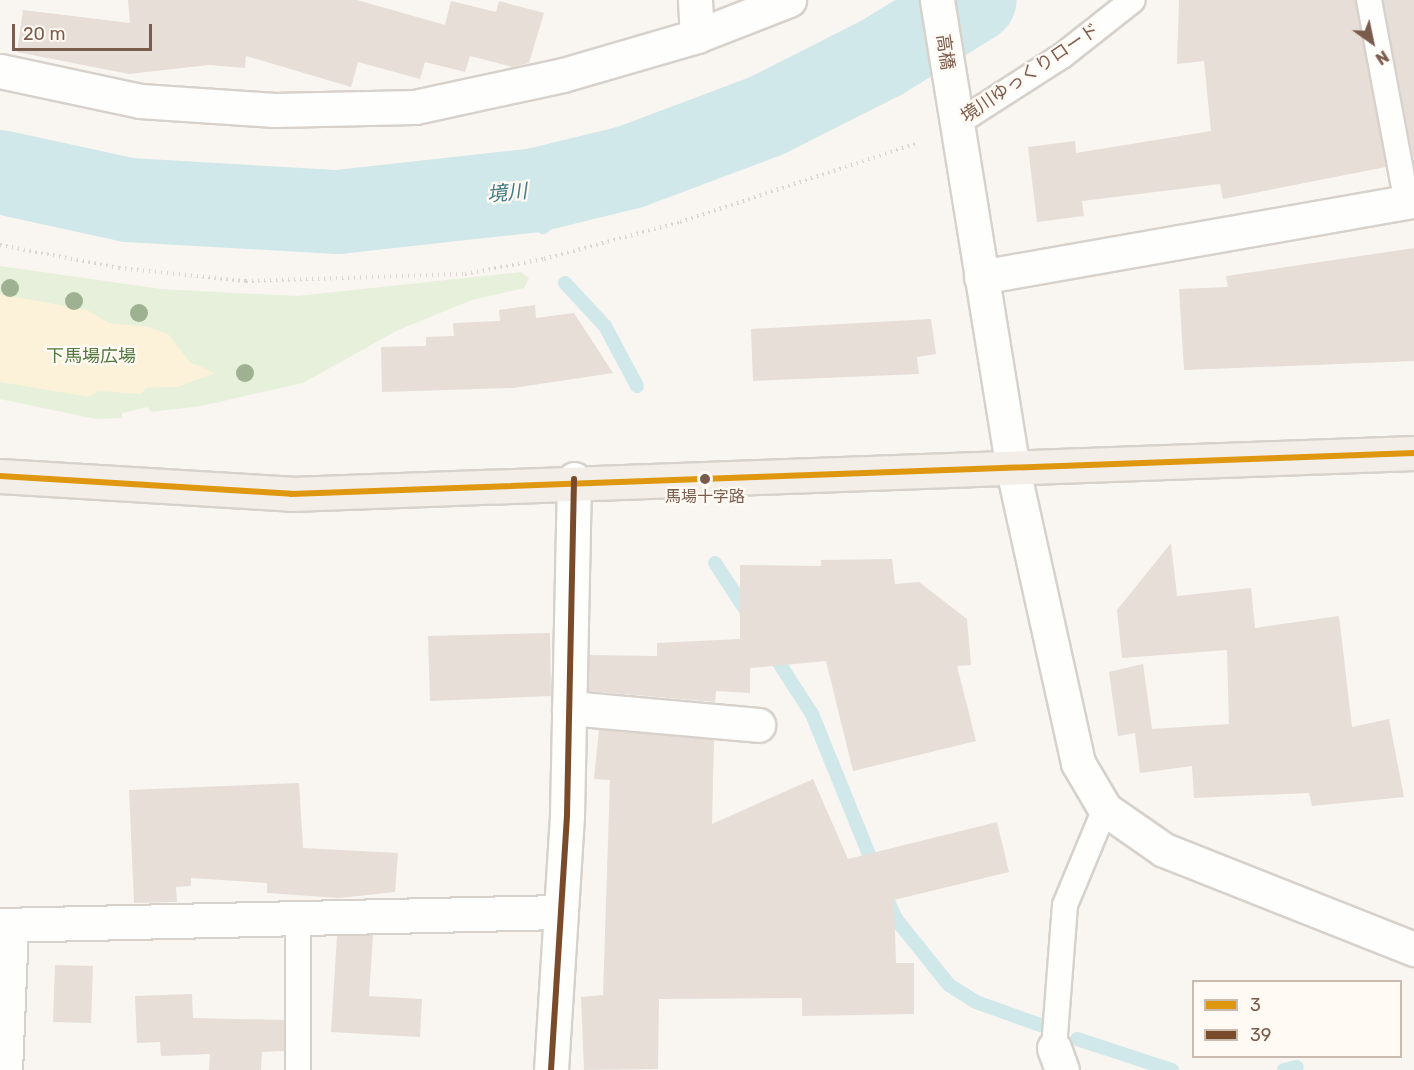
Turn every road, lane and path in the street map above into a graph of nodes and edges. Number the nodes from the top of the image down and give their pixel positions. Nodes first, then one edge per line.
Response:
1 (695, 0) edge
2 (789, 0) edge
3 (937, 0) edge
4 (1133, 0) edge
5 (1369, 0) edge
6 (698, 36) junction
7 (0, 71) edge
8 (954, 114) junction
9 (1411, 202) edge
10 (0, 245) edge
11 (981, 277) junction
12 (1414, 453) edge
13 (1012, 465) junction
14 (0, 476) edge
15 (574, 479) junction
16 (569, 708) junction
17 (758, 725) dead end
18 (1105, 809) junction
19 (561, 912) junction
20 (298, 918) junction
21 (5, 925) edge
22 (1414, 949) edge
23 (1058, 1059) edge
24 (5, 1070) edge
25 (298, 1070) edge
26 (551, 1070) edge

1 - 6 street
2 - 6 street
3 - 8 street, 高橋
4 - 8 lane, 境川ゆっくりロード
5 - 9 lane
6 - 7 street
8 - 10 path
8 - 11 street, 高橋
9 - 11 street
11 - 13 street, 高橋
12 - 13 main road
13 - 15 main road
13 - 18 street, 高橋
14 - 15 main road
15 - 16 street
16 - 17 street
16 - 19 street
18 - 22 street
18 - 23 lane
19 - 20 street
19 - 26 street
20 - 21 street
20 - 25 lane
21 - 24 street

